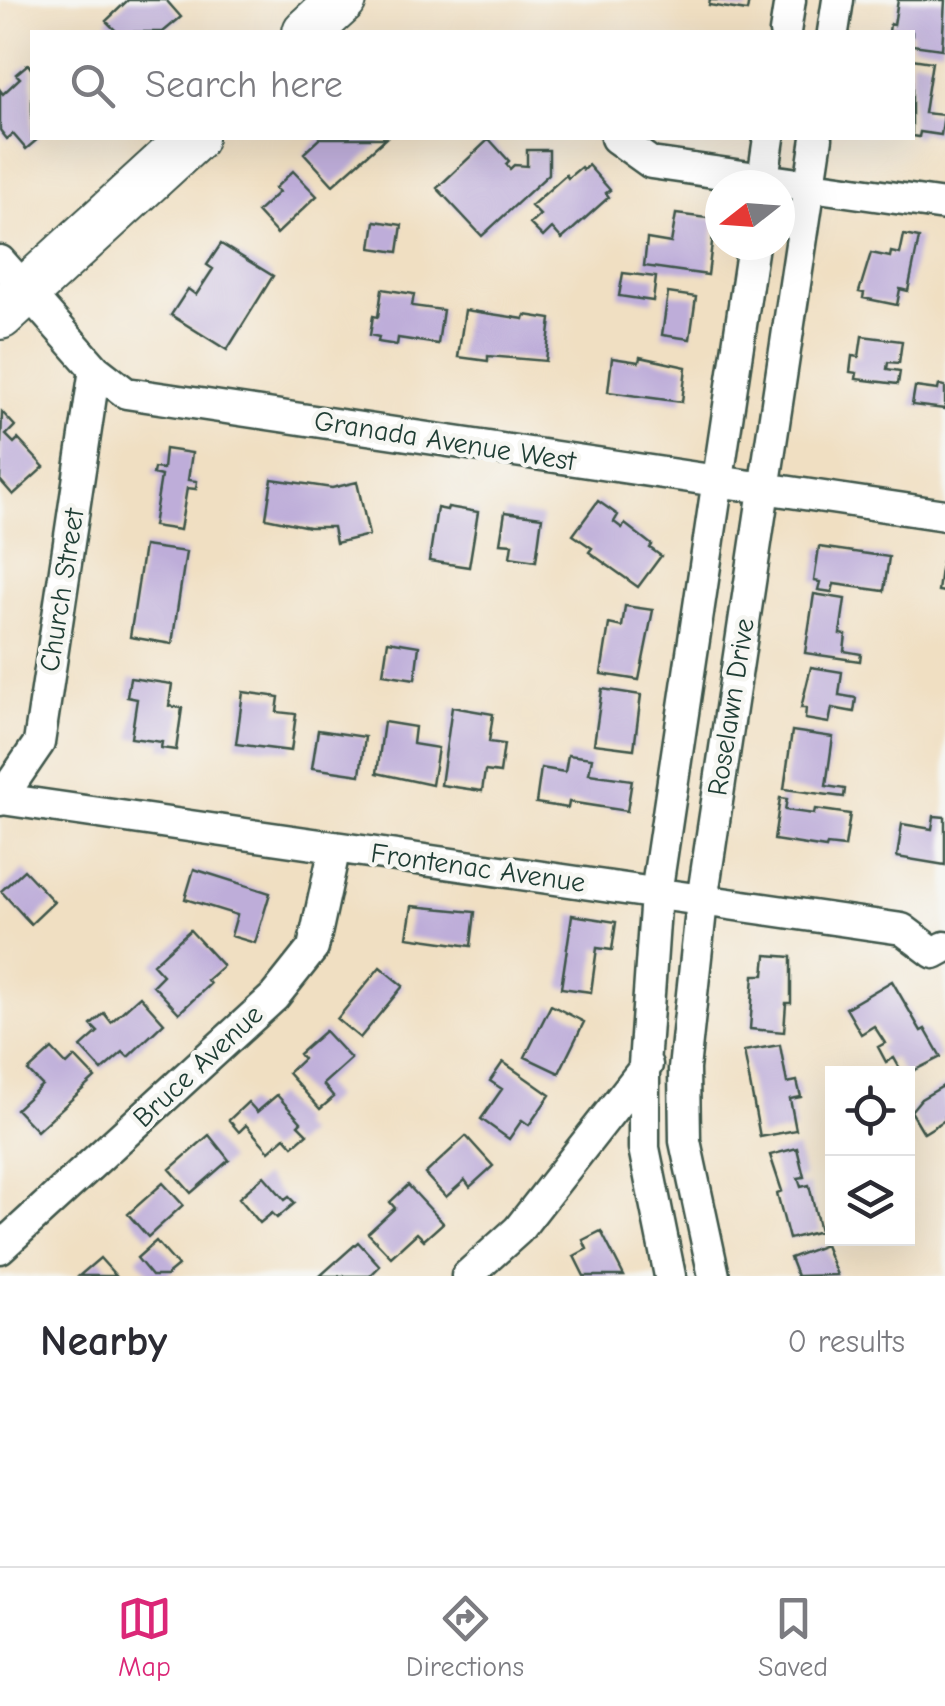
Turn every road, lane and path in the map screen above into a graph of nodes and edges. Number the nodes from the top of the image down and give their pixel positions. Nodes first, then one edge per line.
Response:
1 (342, 0) edge
2 (790, 0) edge
3 (838, 0) edge
4 (309, 30) edge
5 (785, 30) edge
6 (833, 30) edge
7 (190, 140) edge
8 (619, 140) edge
9 (769, 140) edge
10 (817, 140) edge
11 (765, 170) edge
12 (705, 172) edge
13 (795, 186) edge
14 (809, 187) junction
15 (945, 205) edge
16 (751, 260) edge
17 (9, 289) edge
18 (95, 369) junction
19 (717, 482) junction
20 (764, 489) junction
21 (945, 515) edge
22 (1, 799) edge
23 (335, 847) junction
24 (656, 894) junction
25 (702, 901) junction
26 (941, 957) edge
27 (644, 1065) junction
28 (684, 1069) junction
29 (588, 1143) junction
30 (644, 1148) junction
31 (0, 1248) edge
32 (467, 1276) edge
33 (670, 1276) edge
34 (714, 1276) edge

1 - 4 main road
2 - 5 street
3 - 6 street
7 - 17 main road
8 - 12 street
9 - 11 street
10 - 14 street, Roselawn Drive
13 - 14 street
14 - 15 street
14 - 20 street, Roselawn Drive
16 - 19 street, Roselawn Drive
17 - 18 street, Granada Avenue West
18 - 19 street, Granada Avenue West
18 - 22 street, Church Street
19 - 20 street, Granada Avenue West
19 - 24 street, Roselawn Drive
20 - 21 street, Granada Avenue West
20 - 25 street, Roselawn Drive
22 - 23 street, Frontenac Avenue
23 - 24 street, Frontenac Avenue
23 - 31 street, Bruce Avenue
24 - 25 street, Frontenac Avenue
24 - 27 street, Roselawn Drive
25 - 26 street, Frontenac Avenue
25 - 28 street, Roselawn Drive
27 - 28 street
27 - 29 street
27 - 30 street, Roselawn Drive
28 - 34 street, Roselawn Drive
29 - 30 street
29 - 32 street
30 - 33 street, Roselawn Drive

